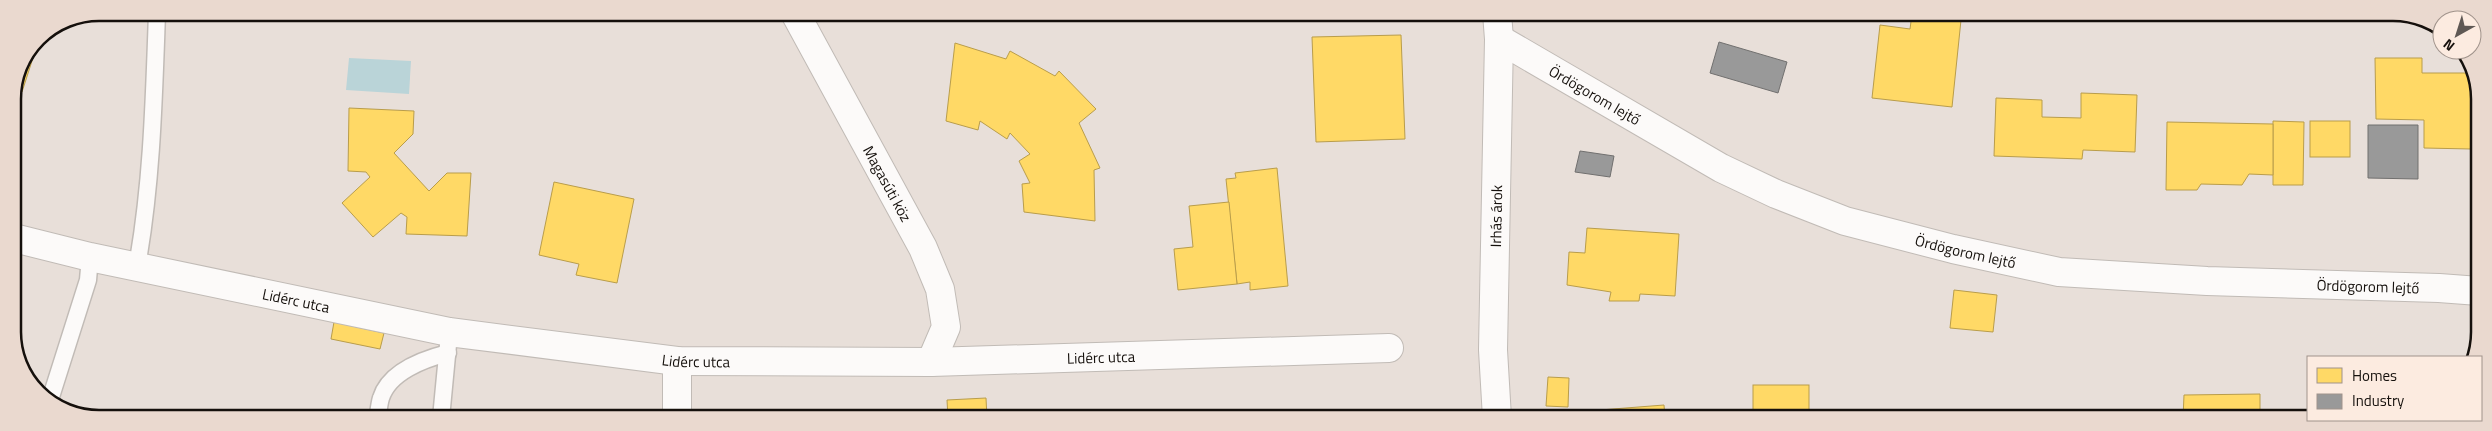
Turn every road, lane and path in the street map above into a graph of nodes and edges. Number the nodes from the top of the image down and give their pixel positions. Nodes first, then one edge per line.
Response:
1 (157, 21) edge
2 (799, 21) edge
3 (1498, 26) edge
4 (21, 240) edge
5 (90, 257) junction
6 (137, 266) junction
7 (2471, 290) edge
8 (448, 343) junction
9 (1389, 348) dead end
10 (677, 361) junction
11 (931, 362) junction
12 (52, 394) edge
13 (379, 410) edge
14 (442, 410) edge
15 (677, 410) edge
16 (1497, 410) edge

1 - 6 lane
2 - 11 street, Magasúti köz
3 - 7 street, Ördögorom lejtő
3 - 16 street, Irhás árok
4 - 5 street, Lidérc utca
5 - 6 street, Lidérc utca
5 - 12 lane
6 - 8 street, Lidérc utca
8 - 10 street, Lidérc utca
8 - 13 lane
8 - 14 lane
9 - 11 street, Lidérc utca
10 - 11 street, Lidérc utca
10 - 15 street

